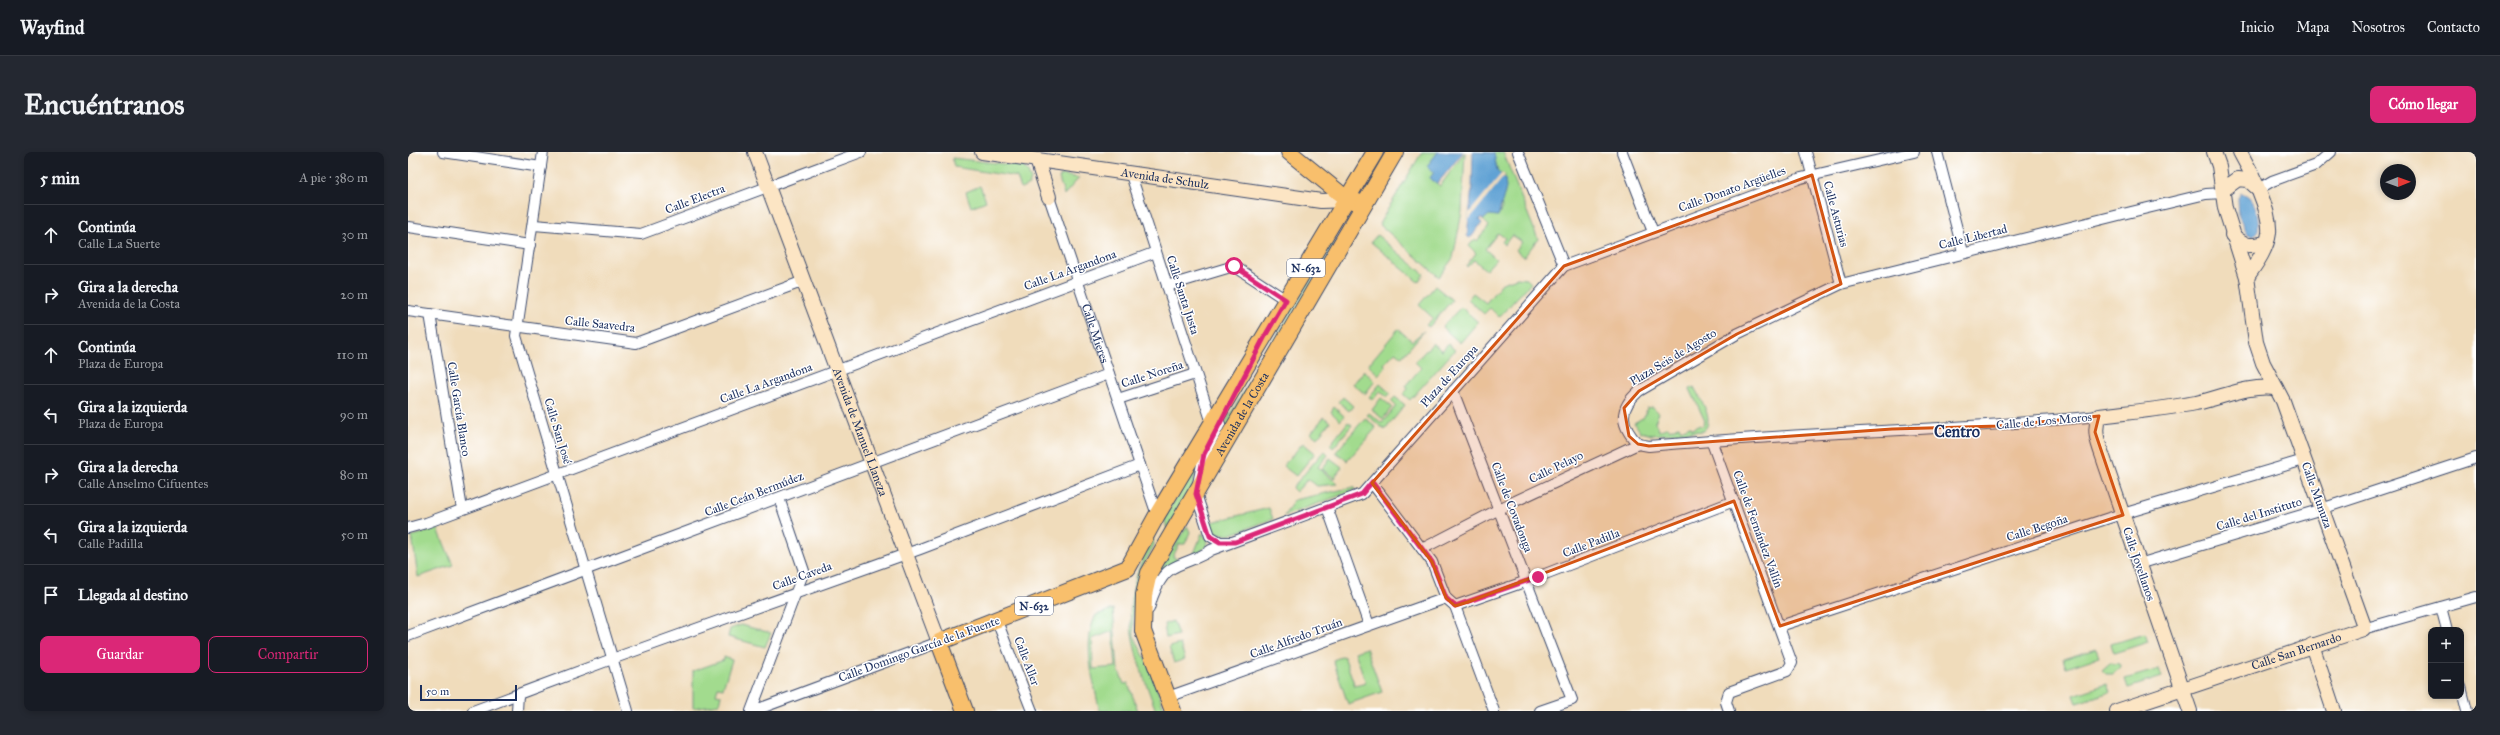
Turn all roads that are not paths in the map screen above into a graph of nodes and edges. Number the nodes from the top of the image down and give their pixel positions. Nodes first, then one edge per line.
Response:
1 (443, 152) edge
2 (543, 152) edge
3 (755, 152) edge
4 (861, 152) edge
5 (982, 152) edge
6 (1289, 152) edge
7 (1375, 152) edge
8 (1395, 152) edge
9 (1518, 152) edge
10 (1622, 152) edge
11 (1806, 152) edge
12 (1914, 152) edge
13 (1937, 152) edge
14 (2214, 152) edge
15 (2240, 152) edge
16 (2331, 152) edge
17 (1036, 156) edge
18 (541, 167) junction
19 (1131, 174) junction
20 (1812, 176) junction
21 (768, 185) junction
22 (2257, 188) junction
23 (2223, 192) junction
24 (1049, 197) joint
25 (1348, 200) junction
26 (1321, 201) junction
27 (1367, 201) junction
28 (534, 225) junction
29 (409, 227) dead end
30 (1653, 232) junction
31 (1326, 234) junction
32 (2232, 234) junction
33 (2265, 243) junction
34 (530, 245) junction
35 (1156, 252) junction
36 (1963, 252) junction
37 (1564, 266) junction
38 (2247, 277) junction
39 (804, 281) junction
40 (1078, 281) junction
41 (1841, 284) junction
42 (1167, 286) junction
43 (1286, 300) junction
44 (408, 311) edge
45 (430, 314) junction
46 (518, 327) junction
47 (1738, 334) joint
48 (1265, 336) junction
49 (2262, 367) junction
50 (838, 370) junction
51 (1109, 374) junction
52 (1195, 374) junction
53 (2250, 387) junction
54 (2276, 388) junction
55 (1453, 391) junction
56 (1118, 399) junction
57 (2099, 416) junction
58 (1212, 423) junction
59 (1711, 440) junction
60 (1638, 444) junction
61 (2476, 458) edge
62 (2304, 460) junction
63 (872, 464) junction
64 (1140, 465) junction
65 (558, 474) junction
66 (1372, 482) junction
67 (1196, 494) junction
68 (779, 498) junction
69 (1734, 501) junction
70 (1327, 507) junction
71 (2321, 508) junction
72 (462, 509) junction
73 (1500, 509) junction
74 (1157, 515) junction
75 (2122, 515) junction
76 (408, 528) edge
77 (1235, 542) junction
78 (1422, 549) junction
79 (906, 554) junction
80 (2139, 564) junction
81 (1128, 568) joint
82 (585, 571) junction
83 (1149, 573) junction
84 (1527, 581) junction
85 (796, 592) junction
86 (2476, 597) edge
87 (1446, 598) junction
88 (1455, 606) junction
89 (2441, 607) junction
90 (997, 621) junction
91 (1369, 625) junction
92 (1780, 626) junction
93 (2446, 627) edge
94 (2363, 630) junction
95 (1143, 631) junction
96 (408, 636) edge
97 (939, 642) junction
98 (2312, 645) junction
99 (612, 659) junction
100 (2182, 689) junction
101 (518, 694) junction
102 (2464, 699) edge
103 (1170, 706) edge
104 (473, 711) edge
105 (518, 711) edge
106 (628, 711) edge
107 (752, 711) edge
108 (965, 711) edge
109 (1032, 711) edge
110 (1494, 711) edge
111 (1540, 711) edge
112 (1729, 711) edge
113 (2117, 711) edge
114 (2190, 711) edge
115 (2334, 711) edge
116 (2467, 711) edge

1 - 18 street
2 - 18 street, Calle San José
3 - 21 main road, Avenida de Manuel Llaneza
4 - 21 street, Calle Electra
5 - 17 main road, Avenida de Schulz
6 - 25 main road
7 - 25 main road, Avenida de la Costa / N-632
8 - 27 main road, Avenida de la Costa / N-632
9 - 37 street
10 - 30 street
11 - 20 street, Calle Asturias
12 - 20 street, Calle Donato Argüelles
13 - 36 street
14 - 23 main road, Calle Munuza
15 - 22 main road
16 - 22 street
17 - 19 main road, Avenida de Schulz
17 - 24 main road, Calle Mieres
18 - 28 street, Calle San José
19 - 26 main road, Avenida de Schulz
19 - 35 street, Calle Santa Justa
20 - 30 street, Calle Donato Argüelles
20 - 41 street, Calle Asturias
21 - 28 street, Calle Electra
21 - 39 main road, Avenida de Manuel Llaneza
22 - 23 main road
22 - 33 main road
23 - 32 main road, Calle Munuza
23 - 36 street, Calle Libertad
24 - 40 street, Calle Mieres
25 - 26 main road, Avenida de Schulz
25 - 27 main road
25 - 31 main road, Avenida de la Costa / N-632
26 - 31 main road
27 - 67 main road, Avenida de la Costa / N-632
28 - 34 street, Calle San José
29 - 34 street
30 - 37 street, Calle Donato Argüelles
31 - 43 main road, Avenida de la Costa / N-632
32 - 33 main road
32 - 38 main road, Calle Munuza
33 - 38 main road
34 - 46 street, Calle San José
35 - 40 street, Calle La Argandona
35 - 42 street, Calle Santa Justa
36 - 41 street, Calle Libertad
37 - 55 street, Plaza de Europa
38 - 49 main road, Calle Munuza
39 - 46 street, Calle Saavedra
39 - 50 main road, Avenida de Manuel Llaneza
40 - 50 street, Calle La Argandona
40 - 51 street, Calle Mieres
41 - 47 street, Calle Libertad
42 - 43 street
42 - 52 street, Calle Santa Justa
43 - 48 main road, Avenida de la Costa / N-632
44 - 45 street, Calle Saavedra
45 - 46 street, Calle Saavedra
45 - 72 street, Calle García Blanco
46 - 65 street, Calle San José
47 - 60 street, Plaza Seis de Agosto
48 - 58 main road, Avenida de la Costa / N-632
48 - 67 street, Plaza de Europa
49 - 53 main road
49 - 54 main road, Calle Munuza
50 - 63 main road, Avenida de Manuel Llaneza
50 - 65 street, Calle La Argandona
51 - 56 street, Calle Mieres
51 - 63 street, Calle Ceán Bermúdez
52 - 56 street, Calle Noreña
52 - 58 street, Calle Santa Justa
53 - 54 main road, Calle de Los Moros
53 - 57 main road, Calle de Los Moros
54 - 62 main road, Calle Munuza
55 - 66 street, Plaza de Europa
55 - 73 street, Calle de Covadonga
56 - 64 street, Calle Mieres
57 - 59 street, Calle de Los Moros
57 - 75 main road, Calle Jovellanos
58 - 74 main road, Avenida de la Costa / N-632
59 - 60 street
59 - 69 street, Calle de Fernández Vallín
60 - 73 street, Calle Pelayo
61 - 71 street, Calle del Instituto
62 - 71 main road, Calle Munuza
62 - 75 street, Calle Begoña
63 - 68 street, Calle Ceán Bermúdez
63 - 79 main road, Avenida de Manuel Llaneza
64 - 74 street, Calle Mieres
64 - 79 street, Calle Caveda
65 - 72 street, Calle La Argandona
65 - 82 street, Calle San José
66 - 70 street, Plaza de Europa
66 - 78 street
67 - 77 street, Plaza de Europa
67 - 83 main road, Avenida de la Costa / N-632
68 - 82 street, Calle Ceán Bermúdez
68 - 85 street
69 - 84 street, Calle Padilla
69 - 92 street, Calle de Fernández Vallín
70 - 77 street, Plaza de Europa
70 - 91 street
71 - 80 street, Calle del Instituto
71 - 94 main road, Calle Munuza
72 - 76 street, Calle La Argandona
73 - 78 street, Calle Pelayo
73 - 84 street, Calle de Covadonga
74 - 81 main road, Avenida de la Costa / N-632
74 - 83 main road
75 - 80 main road, Calle Jovellanos
75 - 92 street, Calle Begoña
77 - 95 street, Plaza de Europa
78 - 87 street
79 - 85 street, Calle Caveda
79 - 97 main road, Avenida de Manuel Llaneza
80 - 100 main road, Calle Jovellanos
81 - 90 main road, Calle Domingo García de la Fuente / N-632
82 - 96 street, Calle Ceán Bermúdez
82 - 99 street, Calle San José
83 - 95 main road, Avenida de la Costa
84 - 88 street, Calle Padilla
84 - 111 street, Calle de Covadonga
85 - 99 street, Calle Caveda
85 - 107 street
86 - 89 street, Calle San Bernardo
87 - 88 street
87 - 91 street, Calle Alfredo Truán
88 - 110 street
89 - 93 street
89 - 94 street, Calle San Bernardo
90 - 97 main road, Calle Domingo García de la Fuente / N-632
90 - 109 street, Calle Aller
91 - 103 street, Calle Alfredo Truán
92 - 112 street, Calle de Fernández Vallín
94 - 98 main road, Calle San Bernardo
95 - 103 main road, Avenida de la Costa
97 - 107 street, Calle Domingo García de la Fuente
97 - 108 main road, Avenida de Manuel Llaneza
98 - 100 main road, Calle San Bernardo
98 - 115 main road
99 - 101 street, Calle Caveda
99 - 106 street, Calle San José
100 - 113 main road, Calle San Bernardo
100 - 114 main road, Calle Jovellanos
101 - 104 street, Calle Caveda
101 - 105 street
102 - 116 street

